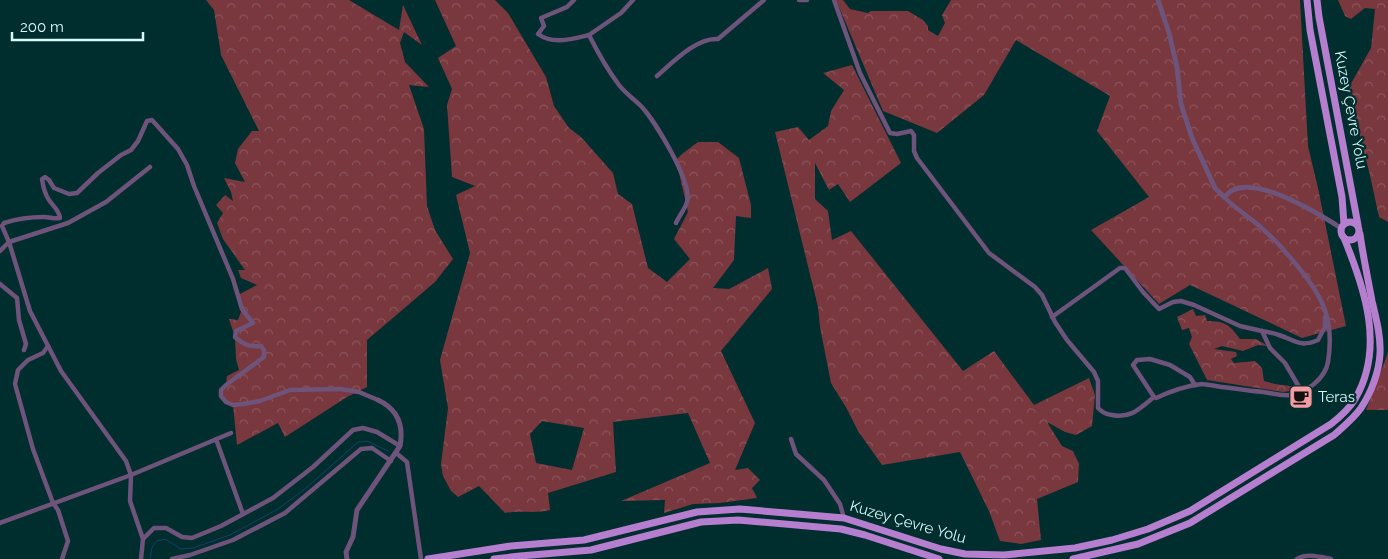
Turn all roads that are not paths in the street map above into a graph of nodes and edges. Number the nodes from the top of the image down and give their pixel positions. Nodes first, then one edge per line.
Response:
1 (574, 0) edge
2 (633, 0) edge
3 (764, 0) edge
4 (799, 0) edge
5 (807, 0) edge
6 (834, 0) edge
7 (1158, 0) edge
8 (1307, 0) edge
9 (1318, 0) edge
10 (589, 35) junction
11 (657, 76) dead end
12 (150, 167) dead end
13 (1224, 197) junction
14 (676, 222) dead end
15 (1358, 225) junction
16 (1343, 226) junction
17 (1360, 234) junction
18 (1344, 238) junction
19 (9, 242) junction
20 (0, 251) edge
21 (0, 284) edge
22 (1326, 311) junction
23 (1052, 317) junction
24 (1262, 331) junction
25 (48, 346) junction
26 (24, 350) dead end
27 (1195, 385) junction
28 (1302, 392) junction
29 (1154, 397) junction
30 (378, 400) joint
31 (231, 433) dead end
32 (216, 439) junction
33 (791, 439) dead end
34 (400, 446) junction
35 (396, 453) junction
36 (390, 461) junction
37 (131, 475) junction
38 (53, 503) junction
39 (243, 514) junction
40 (844, 518) junction
41 (0, 523) edge
42 (143, 539) junction
43 (182, 558) edge
44 (62, 559) edge
45 (141, 559) edge
46 (172, 559) edge
47 (347, 559) edge
48 (421, 559) edge
49 (428, 559) edge
50 (494, 559) edge
51 (939, 559) edge
52 (1073, 559) edge
53 (1297, 559) edge
54 (1331, 559) edge

1 - 10 street
2 - 10 street
3 - 11 street
4 - 5 street
6 - 23 street
7 - 13 street
8 - 16 main road, Kuzey Çevre Yolu
9 - 15 main road, Kuzey Çevre Yolu
10 - 14 street
12 - 19 street
13 - 16 street
13 - 22 street
15 - 16 main road
15 - 17 main road
16 - 18 main road
17 - 18 main road
17 - 52 main road
18 - 40 main road, Kuzey Çevre Yolu
19 - 20 street
19 - 25 street
19 - 30 street
21 - 26 street
22 - 24 street
22 - 28 street
23 - 24 street
23 - 29 street
24 - 28 street
25 - 37 street
25 - 38 street
27 - 28 street
27 - 29 street
27 - 29 street
30 - 34 street
31 - 32 street
32 - 37 street
32 - 39 street
33 - 40 street
34 - 35 street
34 - 39 street
35 - 36 street
35 - 48 street
36 - 43 street
36 - 47 street
37 - 38 street
37 - 42 street
38 - 41 street
38 - 44 street
39 - 42 street
40 - 49 main road, Kuzey Çevre Yolu
42 - 45 street
43 - 46 street
50 - 51 main road, Kuzey Çevre Yolu
53 - 54 street

